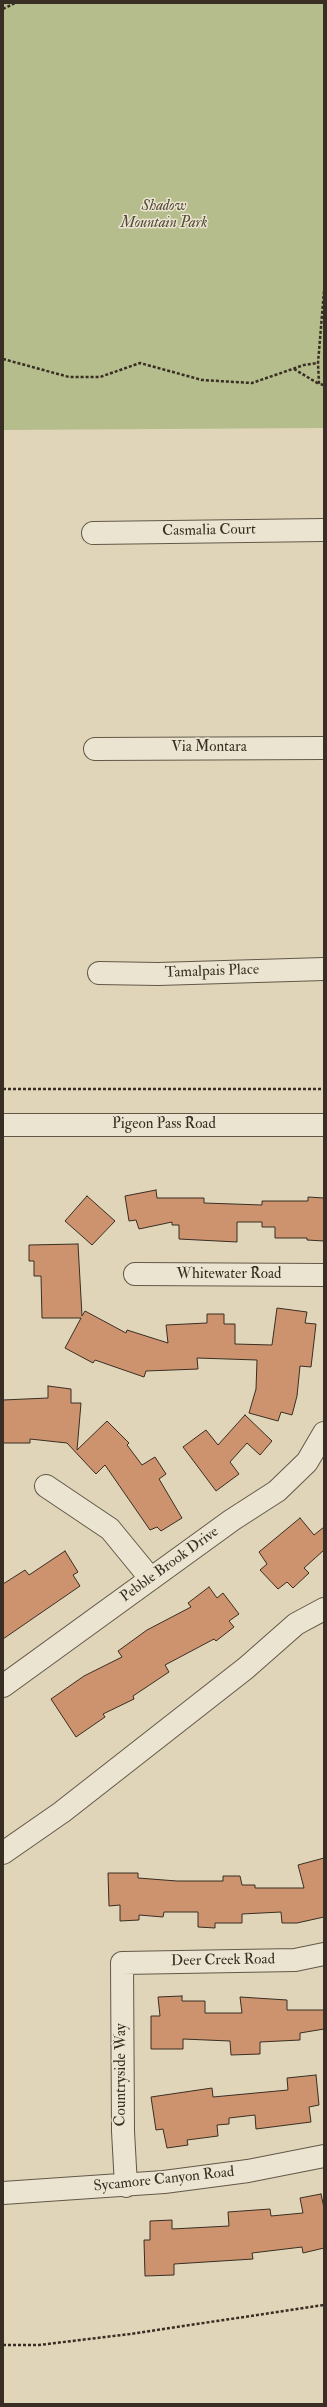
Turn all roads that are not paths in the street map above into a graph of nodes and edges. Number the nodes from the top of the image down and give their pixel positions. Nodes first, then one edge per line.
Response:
1 (324, 530) edge
2 (93, 533) dead end
3 (324, 748) edge
4 (95, 749) dead end
5 (324, 969) edge
6 (99, 973) dead end
7 (3, 1125) edge
8 (324, 1125) edge
9 (135, 1274) dead end
10 (324, 1275) edge
11 (324, 1432) edge
12 (46, 1486) dead end
13 (151, 1579) junction
14 (324, 1609) edge
15 (3, 1686) edge
16 (3, 1853) edge
17 (324, 1954) edge
18 (122, 1963) joint
19 (324, 2156) edge
20 (126, 2186) junction
21 (3, 2193) edge

1 - 2 street, Casmalia Court
3 - 4 street, Via Montara
5 - 6 street, Tamalpais Place
7 - 8 street, Pigeon Pass Road
9 - 10 street, Whitewater Road
11 - 13 street, Pebble Brook Drive
12 - 13 street
13 - 15 street, Pebble Brook Drive
14 - 16 street
17 - 18 street, Deer Creek Road
18 - 20 street, Countryside Way
19 - 20 street, Sycamore Canyon Road
20 - 21 street, Sycamore Canyon Road

